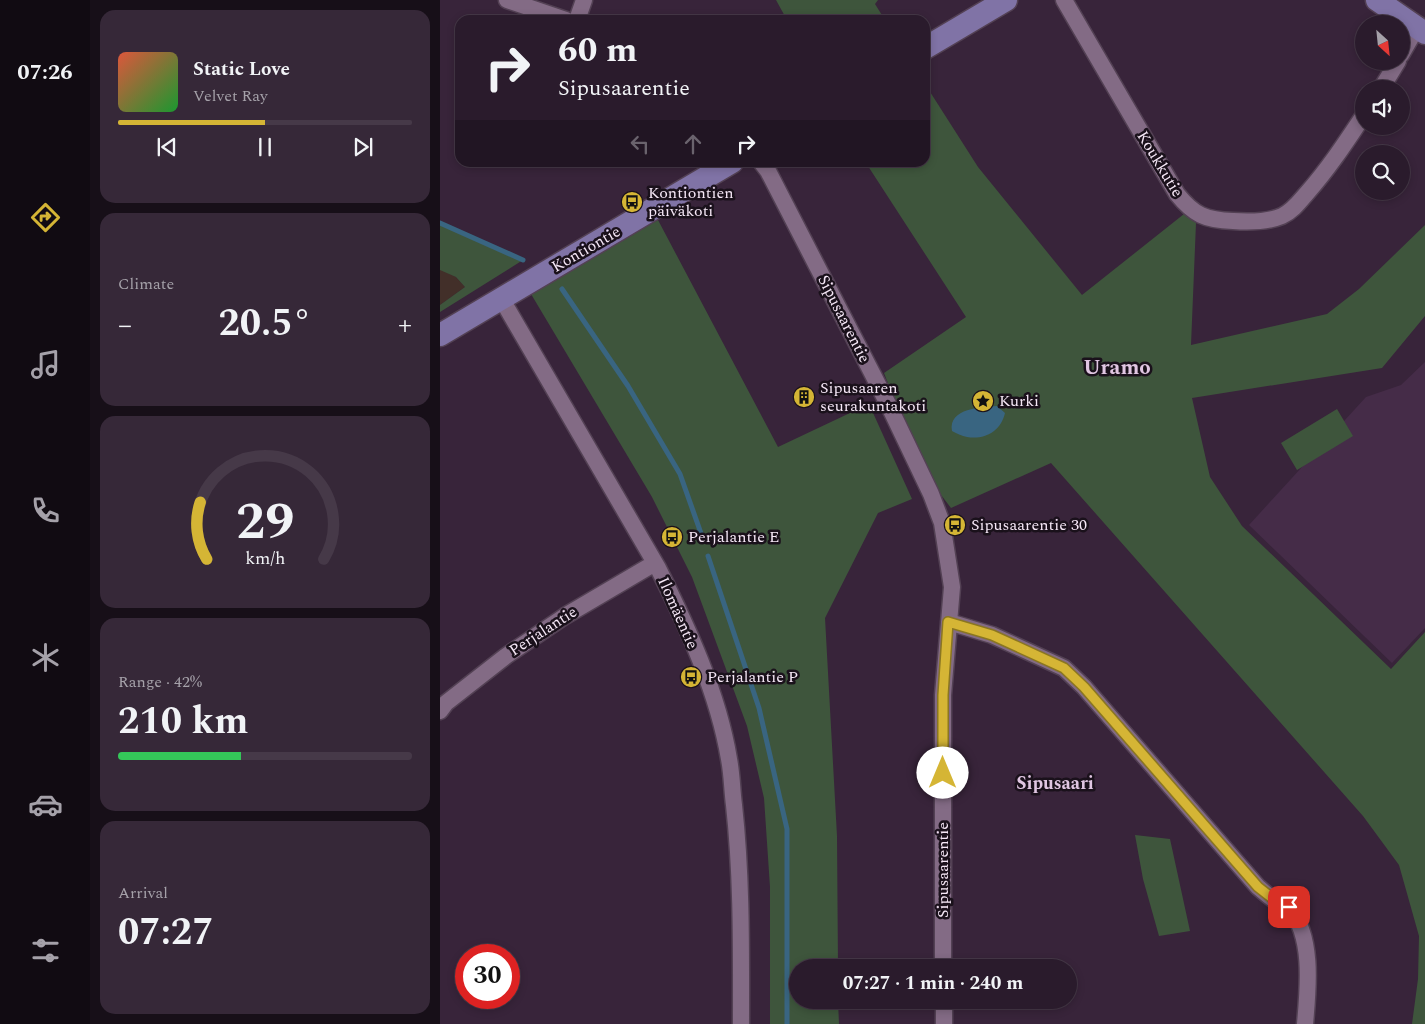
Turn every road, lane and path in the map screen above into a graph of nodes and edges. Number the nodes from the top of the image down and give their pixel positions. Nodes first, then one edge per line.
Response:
1 (506, 0) edge
2 (584, 0) edge
3 (1006, 0) edge
4 (1064, 0) edge
5 (1377, 0) edge
6 (551, 15) edge
7 (579, 15) edge
8 (1421, 30) edge
9 (1410, 44) edge
10 (930, 45) edge
11 (1355, 128) edge
12 (724, 167) edge
13 (765, 167) edge
14 (501, 298) junction
15 (440, 335) edge
16 (655, 563) junction
17 (948, 622) junction
18 (440, 710) edge
19 (943, 959) edge
20 (944, 1009) edge
21 (741, 1024) edge
22 (944, 1024) edge
23 (1305, 1024) edge

1 - 6 street
2 - 7 street
3 - 10 street
4 - 11 street, Koukkutie
5 - 8 street
8 - 9 street
12 - 14 street, Kontiontie
13 - 17 street, Sipusaarentie
14 - 15 street, Kontiontie
14 - 16 street, Ilomäentie
16 - 18 street, Perjalantie
16 - 21 street, Ilomäentie
17 - 19 street, Sipusaarentie
17 - 23 street
20 - 22 street

